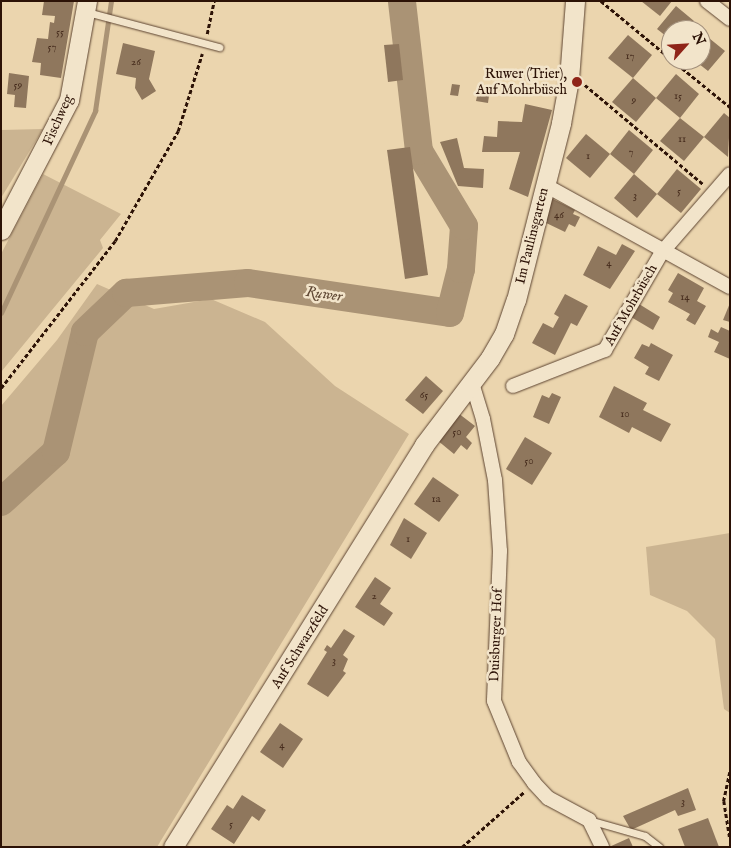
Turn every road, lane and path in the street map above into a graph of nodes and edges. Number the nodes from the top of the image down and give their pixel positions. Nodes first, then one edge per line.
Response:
1 (214, 1) edge
2 (575, 1) edge
3 (600, 1) edge
4 (707, 1) edge
5 (93, 10) edge
6 (730, 19) edge
7 (206, 41) junction
8 (219, 46) dead end
9 (661, 50) edge
10 (685, 70) edge
11 (577, 78) dead end
12 (730, 107) edge
13 (730, 174) edge
14 (545, 185) junction
15 (714, 193) junction
16 (1, 230) edge
17 (662, 252) junction
18 (730, 287) edge
19 (472, 383) junction
20 (513, 386) dead end
21 (1, 388) edge
22 (424, 445) joint
23 (730, 772) edge
24 (534, 783) junction
25 (589, 820) junction
26 (730, 840) edge
27 (173, 847) edge
28 (462, 847) edge
29 (602, 847) edge
30 (659, 847) edge

1 - 7 path
2 - 14 street, Im Paulinsgarten
3 - 9 path
4 - 6 street
5 - 7 lane
5 - 16 street, Fischweg
7 - 8 lane
7 - 21 path
10 - 12 path
11 - 15 path
13 - 15 street, Auf Mohrbüsch
14 - 17 street, Auf Mohrbüsch
14 - 19 street, Im Paulinsgarten
15 - 17 street, Auf Mohrbüsch
17 - 18 street, Auf Mohrbüsch
17 - 20 street, Auf Mohrbüsch
19 - 22 street, Im Paulinsgarten
19 - 24 street, Duisburger Hof
22 - 27 street, Auf Schwarzfeld
23 - 26 path
24 - 25 street, Duisburger Hof
24 - 28 path
25 - 29 street
25 - 30 lane

